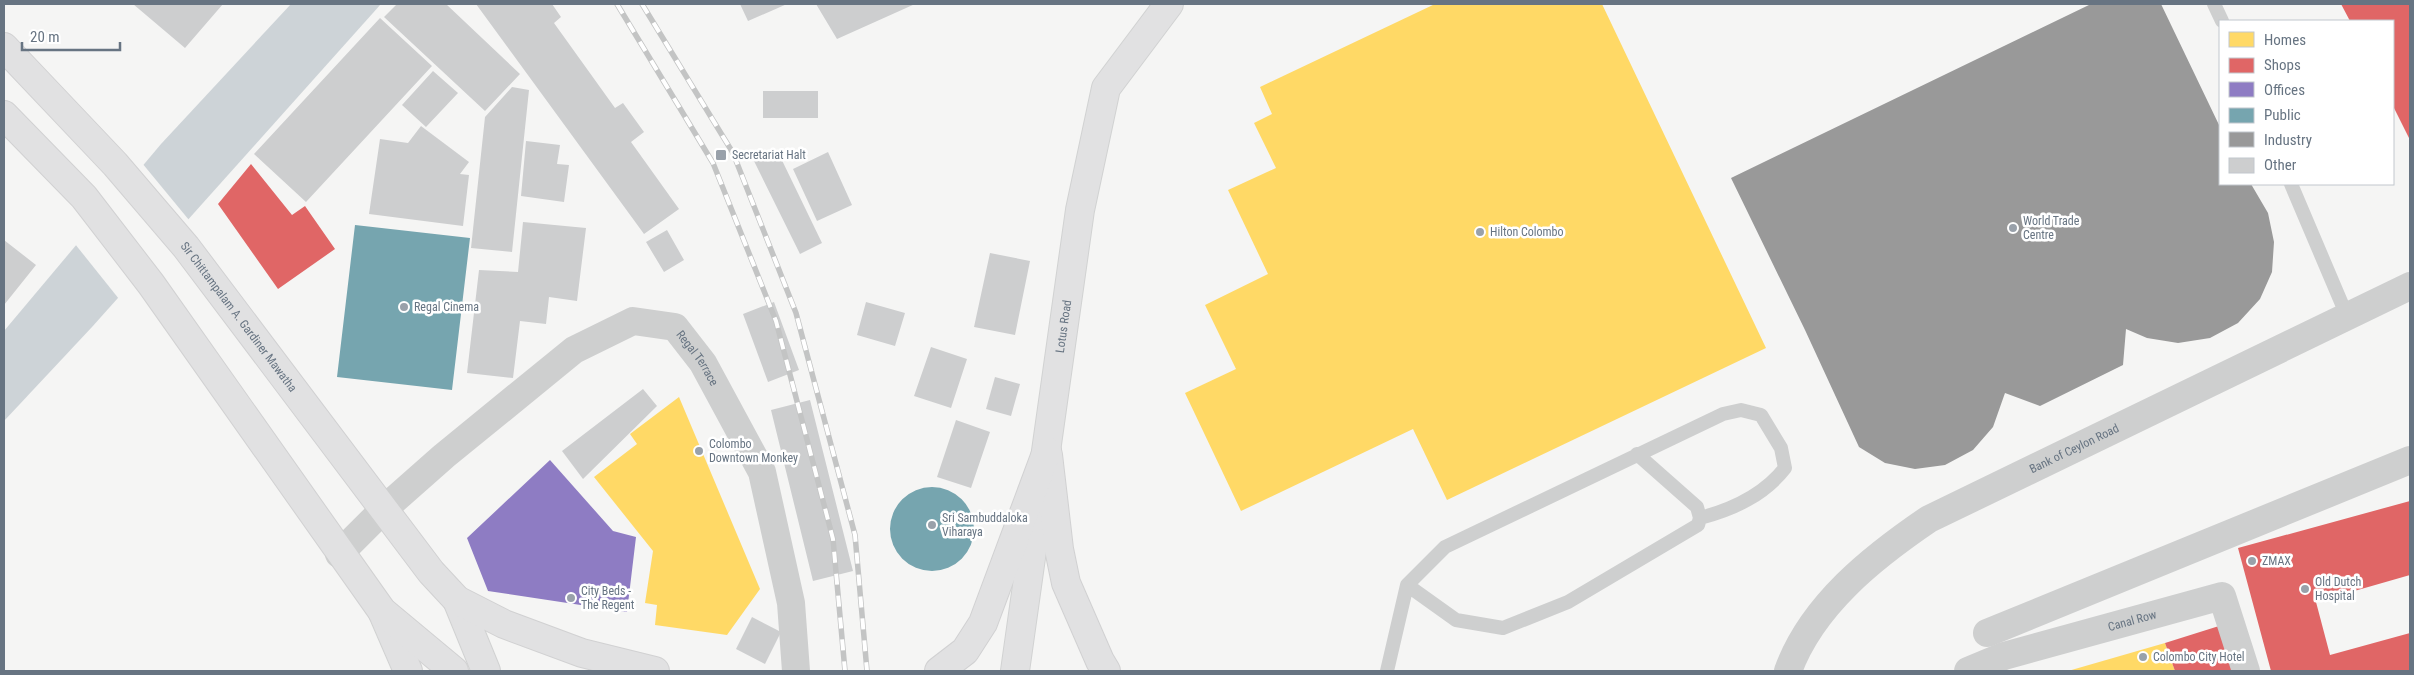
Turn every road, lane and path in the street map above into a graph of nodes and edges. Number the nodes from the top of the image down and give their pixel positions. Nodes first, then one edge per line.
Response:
1 (1169, 4) edge
2 (2214, 4) edge
3 (2222, 20) edge
4 (4, 47) edge
5 (4, 115) edge
6 (2291, 185) edge
7 (2410, 286) edge
8 (2347, 316) junction
9 (1047, 451) junction
10 (1637, 454) junction
11 (2410, 460) edge
12 (384, 509) junction
13 (1700, 518) junction
14 (339, 554) junction
15 (1407, 585) junction
16 (457, 600) junction
17 (382, 611) junction
18 (1987, 633) dead end
19 (408, 671) edge
20 (454, 671) edge
21 (486, 671) edge
22 (655, 671) edge
23 (796, 671) edge
24 (939, 671) edge
25 (1015, 671) edge
26 (1106, 671) edge
27 (1387, 671) edge
28 (1788, 671) edge
29 (1968, 671) edge
30 (2246, 671) edge

1 - 9 main road, Lotus Road
2 - 3 lane
4 - 12 main road, Sir Chittampalam A. Gardiner Mawatha
5 - 14 main road
6 - 8 lane
7 - 8 street, Bank of Ceylon Road
8 - 28 street, Bank of Ceylon Road
9 - 24 main road
9 - 25 main road, Lotus Road
9 - 26 main road
10 - 13 lane
10 - 13 lane
10 - 15 lane
11 - 18 street
12 - 14 street, Regal Terrace
12 - 16 main road, Sir Chittampalam A. Gardiner Mawatha
12 - 23 street, Regal Terrace
13 - 15 lane
14 - 17 main road
15 - 27 lane
16 - 21 main road
16 - 22 main road
17 - 19 main road
17 - 20 main road
29 - 30 street, Canal Row

